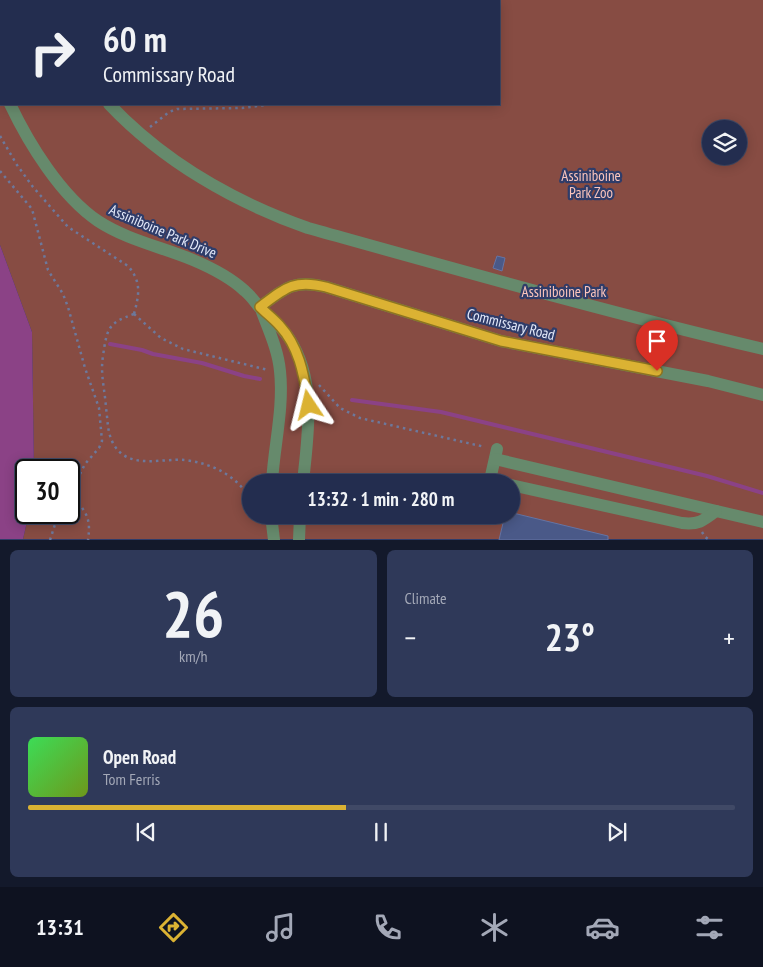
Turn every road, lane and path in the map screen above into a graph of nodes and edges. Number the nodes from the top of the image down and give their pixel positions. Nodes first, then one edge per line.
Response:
1 (11, 105) edge
2 (110, 105) edge
3 (266, 105) edge
4 (142, 135) junction
5 (0, 136) edge
6 (0, 171) edge
7 (260, 307) junction
8 (134, 314) junction
9 (763, 349) edge
10 (280, 373) junction
11 (304, 380) junction
12 (763, 395) edge
13 (496, 454) junction
14 (273, 474) edge
15 (304, 474) edge
16 (491, 474) edge
17 (80, 477) edge
18 (584, 480) junction
19 (520, 487) edge
20 (242, 488) edge
21 (580, 501) junction
22 (80, 505) edge
23 (716, 511) junction
24 (763, 522) edge
25 (55, 524) edge
26 (273, 524) edge
27 (300, 524) edge
28 (50, 540) edge
29 (88, 540) edge
30 (274, 540) edge
31 (299, 540) edge

1 - 7 street, Assiniboine Park Drive
2 - 4 street
3 - 4 path
4 - 9 street
5 - 8 path
6 - 17 path
7 - 10 street, Assiniboine Park Drive
7 - 11 street, Assiniboine Park Drive
7 - 12 street, Commissary Road
8 - 10 path
8 - 20 path
10 - 14 street, Assiniboine Park Drive
11 - 13 path
11 - 15 street, Assiniboine Park Drive
13 - 16 street
13 - 18 street
18 - 21 street
18 - 23 street
19 - 21 street
21 - 23 street
22 - 29 path
23 - 24 street
25 - 28 path
26 - 30 street
27 - 31 street

